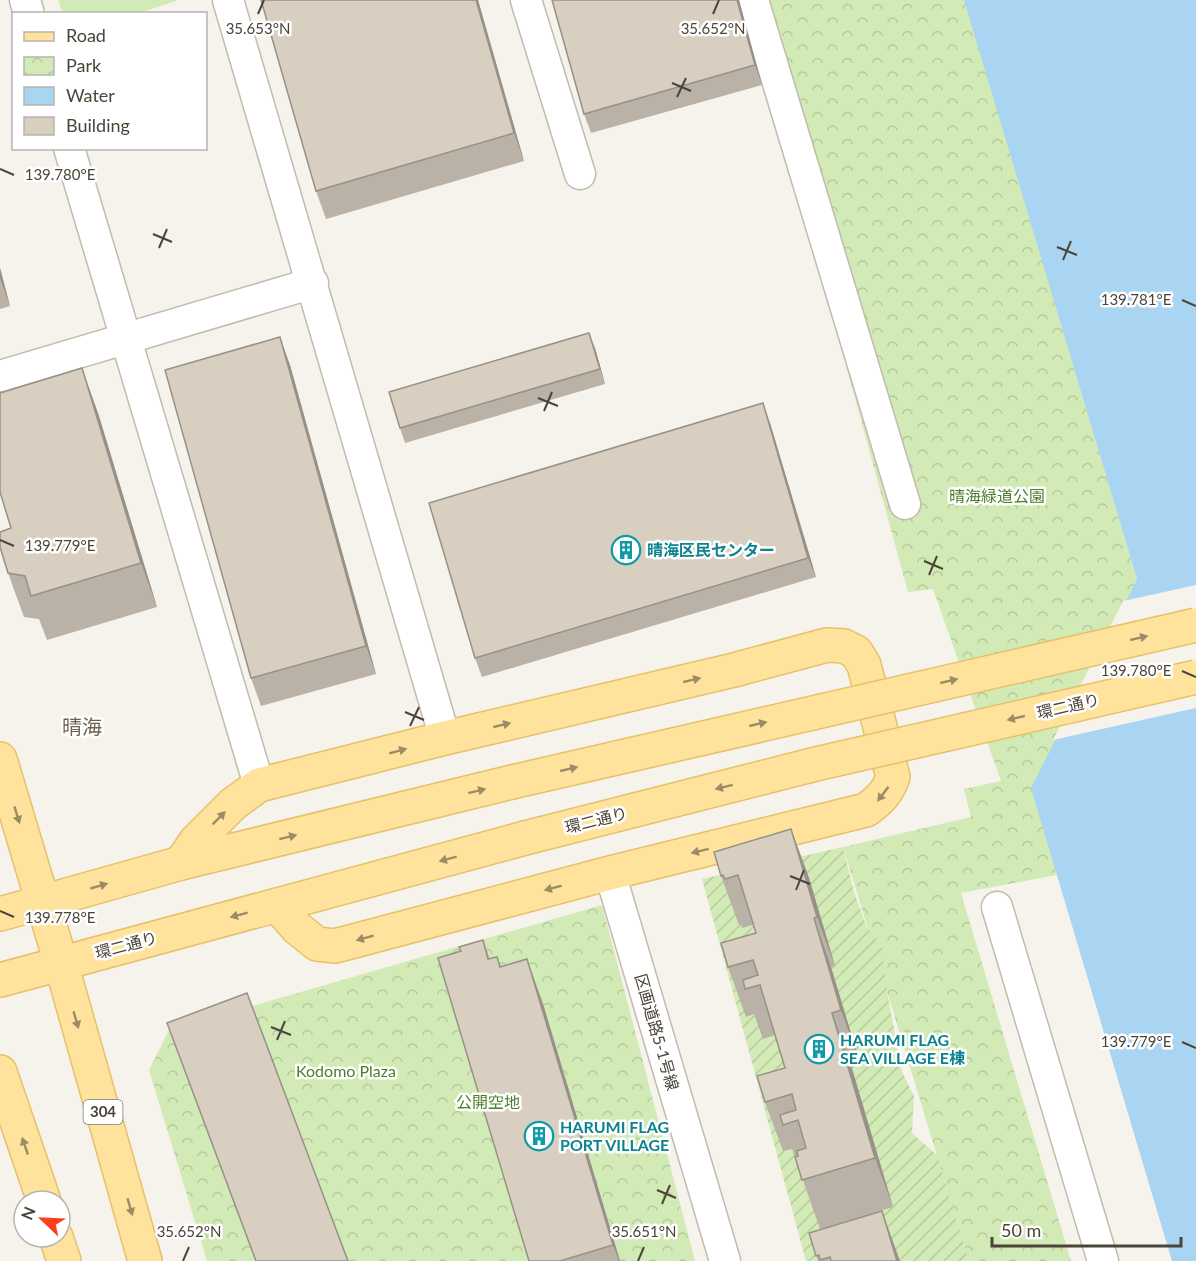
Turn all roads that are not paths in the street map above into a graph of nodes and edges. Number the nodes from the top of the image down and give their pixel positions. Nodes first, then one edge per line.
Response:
1 (228, 0) edge
2 (526, 0) edge
3 (753, 0) edge
4 (70, 150) edge
5 (580, 174) dead end
6 (313, 283) junction
7 (126, 338) junction
8 (0, 376) edge
9 (905, 504) dead end
10 (1196, 625) edge
11 (1196, 677) edge
12 (445, 738) junction
13 (0, 759) edge
14 (259, 785) junction
15 (181, 862) junction
16 (610, 873) junction
17 (43, 902) junction
18 (277, 905) junction
19 (998, 907) dead end
20 (0, 914) edge
21 (61, 963) junction
22 (0, 980) edge
23 (0, 1072) edge
24 (40, 1189) edge
25 (145, 1261) edge
26 (725, 1261) edge
27 (1103, 1261) edge

1 - 6 street
2 - 5 street
3 - 9 street
4 - 7 street
6 - 7 street
6 - 12 street
7 - 8 street
7 - 14 street
15 -> 10 main road, bridge
11 -> 18 main road, 環二通り, bridge
14 -> 12 main road
12 -> 16 main road
13 -> 17 main road, 304
15 -> 14 main road
17 -> 15 main road
16 -> 18 main road
16 - 26 street, 区画道路5-1号線
17 - 20 main road
17 - 21 main road, 304
18 -> 21 main road, 環二通り
19 - 27 street
21 - 22 main road, 環二通り
21 -> 25 main road, 304
24 -> 23 main road

